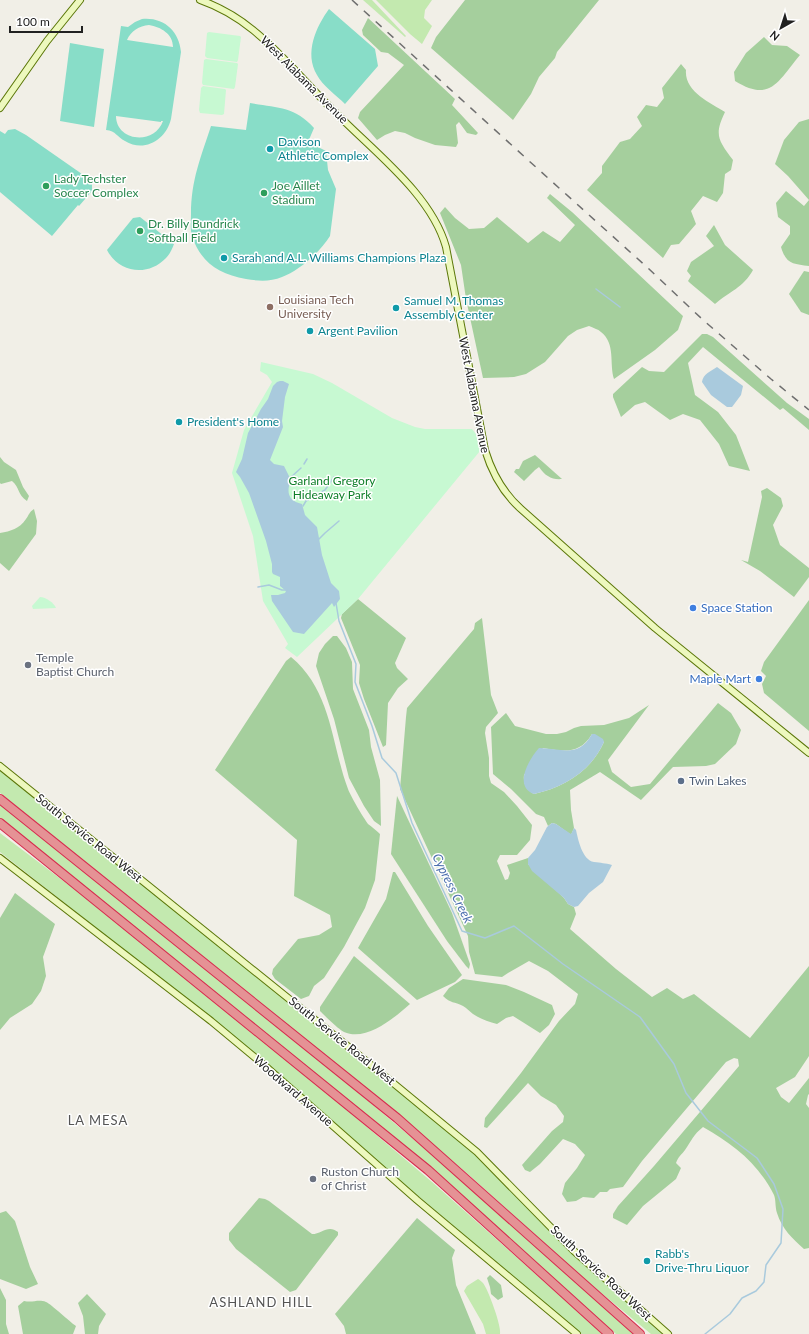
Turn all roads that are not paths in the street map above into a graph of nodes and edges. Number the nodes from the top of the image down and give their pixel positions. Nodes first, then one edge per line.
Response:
1 (80, 0) edge
2 (200, 0) edge
3 (0, 108) edge
4 (809, 753) edge
5 (0, 766) edge
6 (0, 799) edge
7 (0, 823) edge
8 (0, 858) edge
9 (578, 1334) edge
10 (609, 1334) edge
11 (640, 1334) edge
12 (668, 1334) edge

1 - 3 main road
2 - 4 main road, West Alabama Avenue
5 - 12 main road, South Service Road West
6 - 11 highway
7 - 10 highway
8 - 9 main road, Woodward Avenue

